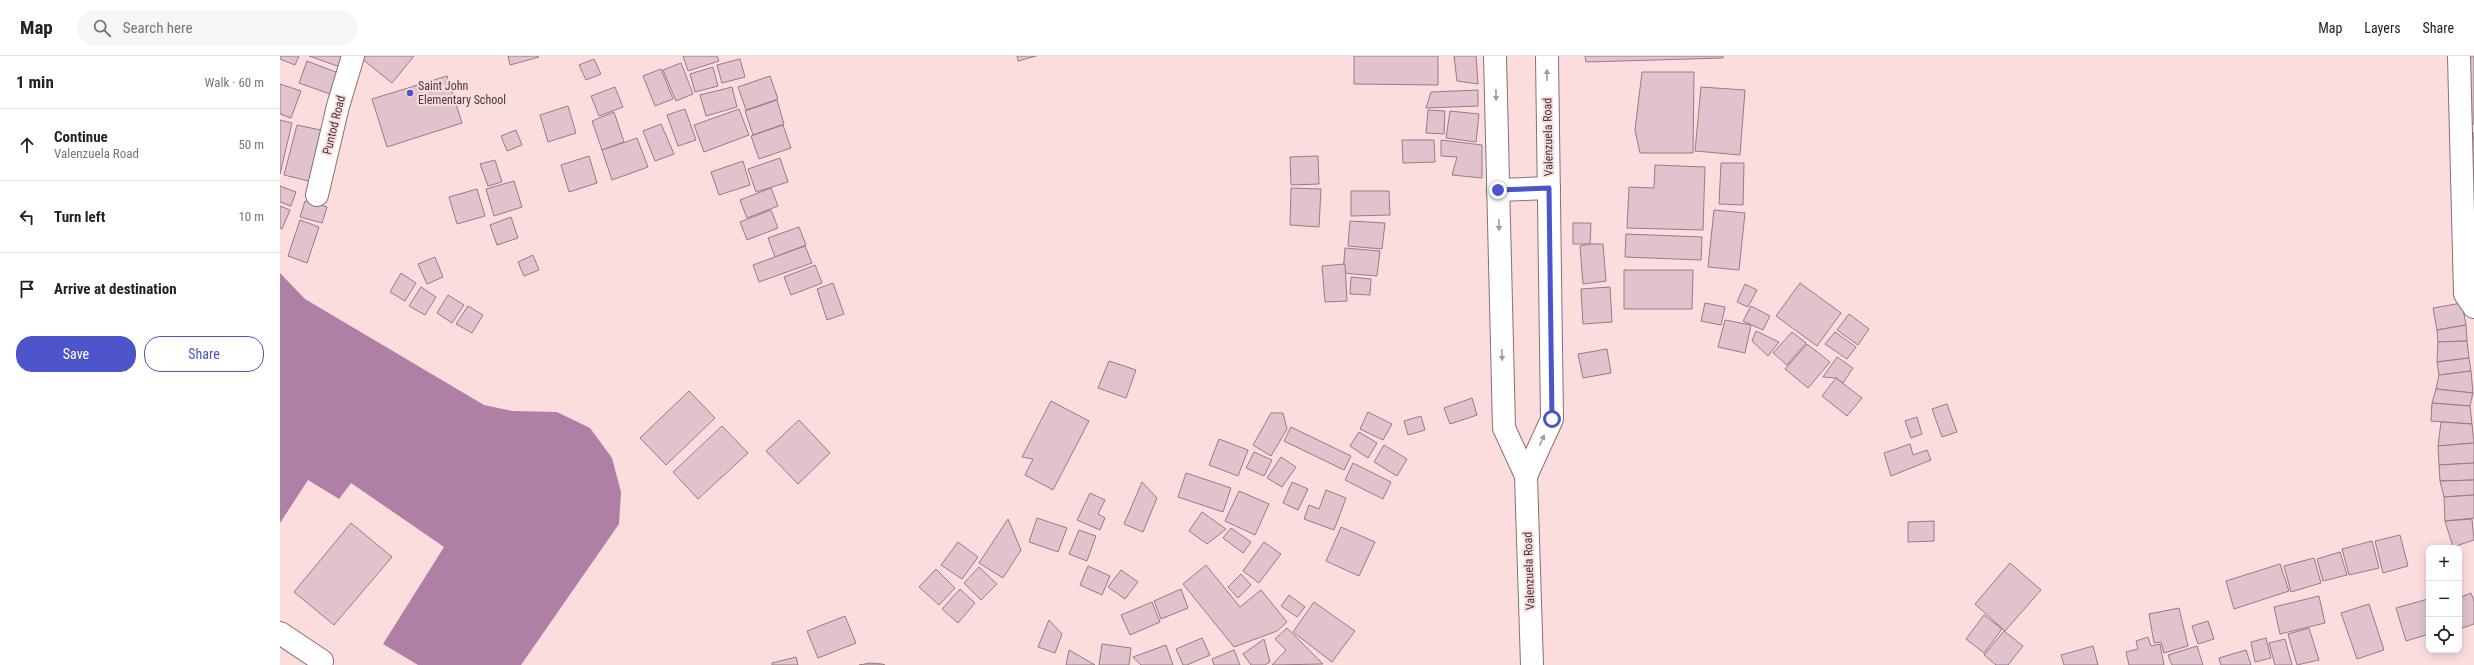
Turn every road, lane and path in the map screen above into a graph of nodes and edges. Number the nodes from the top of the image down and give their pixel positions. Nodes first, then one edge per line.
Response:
1 (353, 56) edge
2 (1495, 56) edge
3 (1547, 56) edge
4 (2459, 56) edge
5 (1549, 188) junction
6 (1498, 190) junction
7 (317, 195) dead end
8 (2474, 307) edge
9 (1526, 476) junction
10 (280, 632) edge
11 (322, 664) edge
12 (1532, 665) edge

1 - 7 street, Puntod Road
2 -> 6 street, Valenzuela Road
5 -> 3 street, Valenzuela Road
4 - 8 street
5 - 6 street
9 -> 5 street, Valenzuela Road
6 -> 9 street, Valenzuela Road
9 - 12 street, Valenzuela Road
10 - 11 street

